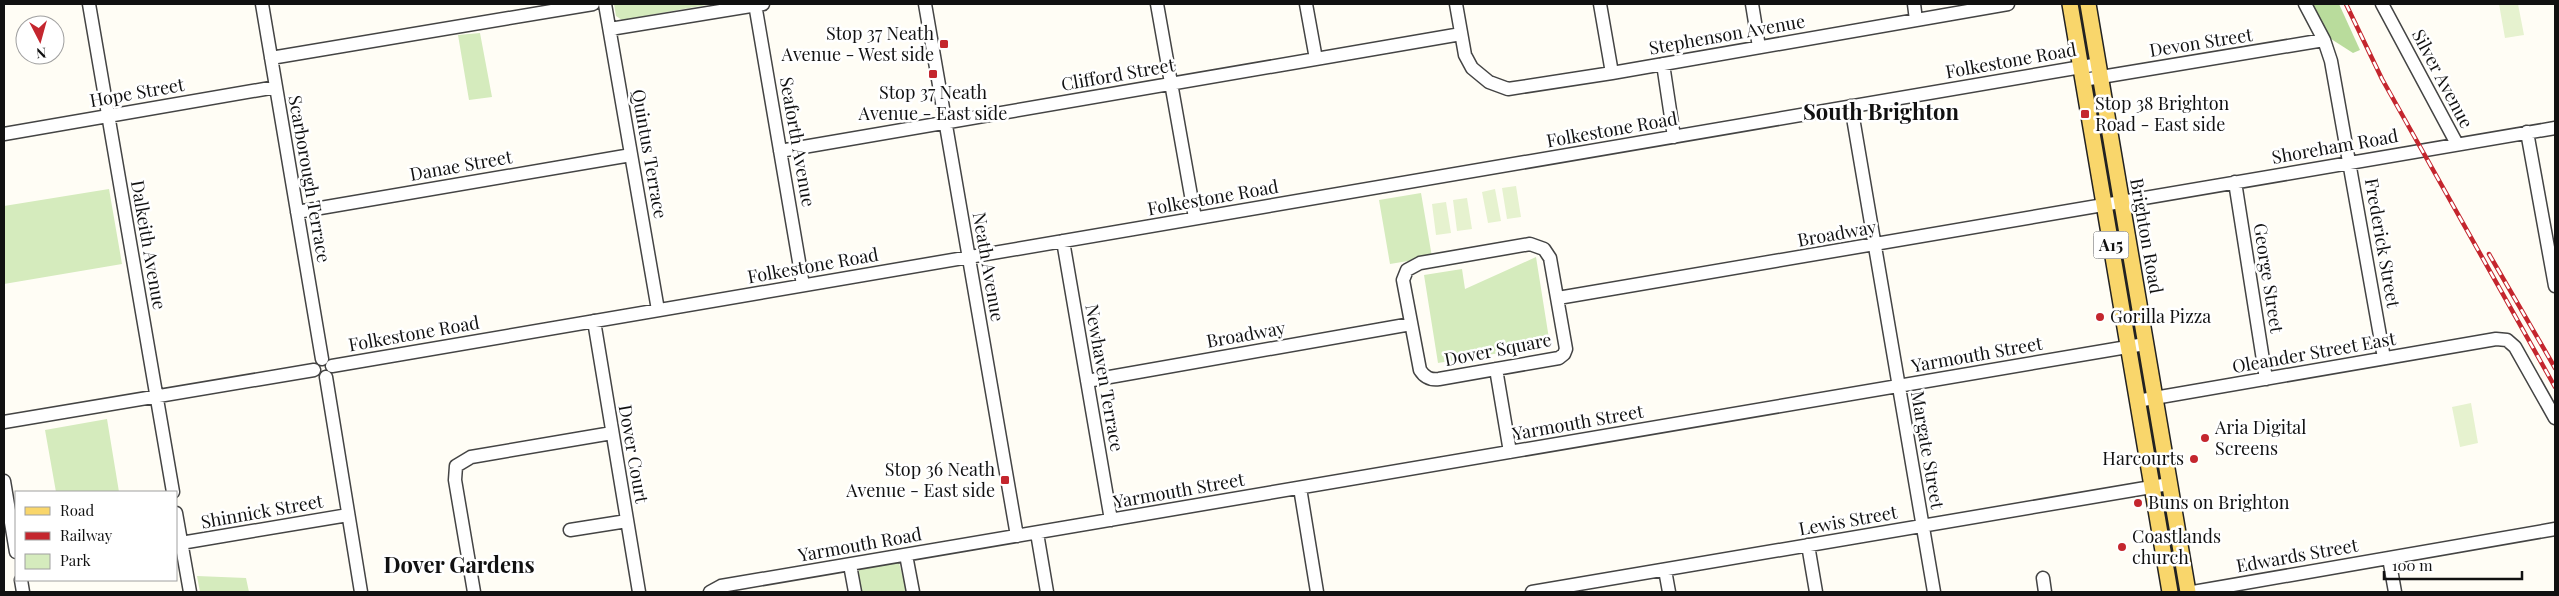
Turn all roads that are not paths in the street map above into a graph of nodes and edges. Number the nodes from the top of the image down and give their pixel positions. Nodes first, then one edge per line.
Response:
1 (89, 4) edge
2 (262, 4) edge
3 (593, 4) edge
4 (605, 4) edge
5 (758, 4) edge
6 (925, 4) edge
7 (1157, 4) edge
8 (1306, 4) edge
9 (1456, 4) edge
10 (1600, 4) edge
11 (1752, 4) edge
12 (1914, 4) edge
13 (2008, 4) edge
14 (2070, 4) edge
15 (2088, 4) edge
16 (2305, 4) edge
17 (2382, 4) edge
18 (1916, 20) junction
19 (610, 29) junction
20 (1461, 34) junction
21 (2324, 40) junction
22 (1759, 46) junction
23 (271, 58) junction
24 (1316, 59) junction
25 (1663, 64) junction
26 (2100, 70) junction
27 (1612, 73) junction
28 (2082, 73) junction
29 (1172, 84) junction
30 (276, 87) junction
31 (1851, 106) junction
32 (107, 116) junction
33 (946, 122) junction
34 (2555, 128) edge
35 (2527, 132) junction
36 (4, 134) edge
37 (1674, 137) junction
38 (2457, 144) junction
39 (780, 151) junction
40 (631, 155) junction
41 (2351, 162) junction
42 (2235, 182) junction
43 (2121, 202) junction
44 (2104, 204) junction
45 (297, 212) junction
46 (1195, 218) junction
47 (2550, 229) edge
48 (1063, 241) junction
49 (1875, 246) junction
50 (969, 257) junction
51 (803, 285) junction
52 (2555, 286) edge
53 (1558, 298) junction
54 (658, 310) junction
55 (594, 321) junction
56 (1411, 324) junction
57 (2145, 344) junction
58 (2128, 347) junction
59 (2384, 358) junction
60 (327, 367) junction
61 (1496, 369) junction
62 (2266, 379) junction
63 (1087, 381) junction
64 (1898, 386) junction
65 (156, 397) junction
66 (2155, 398) junction
67 (2137, 401) junction
68 (2555, 418) edge
69 (4, 422) edge
70 (612, 433) junction
71 (1510, 452) junction
72 (4, 480) edge
73 (2169, 484) junction
74 (2152, 486) junction
75 (1300, 488) junction
76 (173, 491) edge
77 (348, 515) junction
78 (1111, 520) junction
79 (627, 521) junction
80 (178, 523) edge
81 (1922, 526) junction
82 (2555, 529) edge
83 (570, 530) dead end
84 (1038, 533) junction
85 (1017, 536) junction
86 (182, 543) junction
87 (1808, 545) junction
88 (15, 546) edge
89 (906, 555) junction
90 (2389, 558) junction
91 (850, 565) junction
92 (1665, 570) junction
93 (2043, 578) dead end
94 (190, 592) edge
95 (362, 592) edge
96 (474, 592) edge
97 (639, 592) edge
98 (710, 592) edge
99 (855, 592) edge
100 (913, 592) edge
101 (1047, 592) edge
102 (1317, 592) edge
103 (1532, 592) edge
104 (1669, 592) edge
105 (1816, 592) edge
106 (1934, 592) edge
107 (2046, 592) edge
108 (2170, 592) edge
109 (2188, 592) edge
110 (2193, 592) edge
111 (2395, 592) edge

1 - 32 street, Dalkeith Avenue
2 - 23 street, Scarborough Terrace
3 - 23 street
4 - 19 street, Quintus Terrace
5 - 19 street
5 - 39 street, Seaforth Avenue
6 - 33 street, Neath Avenue
7 - 29 street
8 - 24 street
9 - 20 street
10 - 27 street
11 - 22 street
12 - 18 street
13 - 18 street, Stephenson Avenue
14 - 28 main road, Brighton Road / A15
15 - 26 main road, Brighton Road / A15
16 - 21 street, Frederick Street
17 - 38 street, Silver Avenue
18 - 22 street, Stephenson Avenue
19 - 40 street, Quintus Terrace
20 - 24 street, Clifford Street
20 - 27 street, Stephenson Avenue
21 - 26 street, Devon Street
21 - 41 street, Frederick Street
22 - 25 street, Stephenson Avenue
23 - 30 street, Scarborough Terrace
24 - 29 street, Clifford Street
25 - 27 street, Stephenson Avenue
25 - 37 street
26 - 28 street, Devon Street
26 - 43 main road, Brighton Road / A15
28 - 31 street, Folkestone Road
28 - 44 main road, Brighton Road / A15
29 - 33 street, Clifford Street
29 - 46 street
30 - 32 street, Hope Street
30 - 45 street, Scarborough Terrace
31 - 37 street, Folkestone Road
31 - 49 street, Margate Street
32 - 36 street, Hope Street
32 - 65 street, Dalkeith Avenue
33 - 39 street, Clifford Street
33 - 50 street, Neath Avenue
34 - 35 street, Shoreham Road
35 - 38 street, Shoreham Road
35 - 47 street
37 - 46 street, Folkestone Road
38 - 41 street, Shoreham Road
39 - 51 street, Seaforth Avenue
40 - 45 street, Danae Street
40 - 54 street, Quintus Terrace
41 - 42 street, Shoreham Road
41 - 59 street, Frederick Street
42 - 43 street, Shoreham Road
42 - 62 street, George Street
43 - 44 street, Broadway
43 - 57 main road, Brighton Road / A15
44 - 49 street, Broadway
44 - 58 main road, Brighton Road / A15
45 - 60 street, Scarborough Terrace
46 - 48 street, Folkestone Road
47 - 52 street
48 - 50 street, Folkestone Road
48 - 63 street, Newhaven Terrace
49 - 53 street, Broadway
49 - 64 street, Margate Street
50 - 51 street, Folkestone Road
50 - 85 street, Neath Avenue
51 - 54 street, Folkestone Road
53 - 56 street, Dover Square
53 - 61 street, Dover Square
54 - 55 street, Folkestone Road
55 - 60 street, Folkestone Road
55 - 70 street, Dover Court
56 - 61 street, Dover Square
56 - 63 street, Broadway
57 - 58 street, Yarmouth Street
57 - 66 main road, Brighton Road / A15
58 - 64 street, Yarmouth Street
58 - 67 main road, Brighton Road / A15
59 - 62 street, Oleander Street East
59 - 68 street, Oleander Street East
60 - 65 street
60 - 77 street, Scarborough Terrace
61 - 71 street
62 - 66 street, Oleander Street East
63 - 78 street, Newhaven Terrace
64 - 71 street, Yarmouth Street
64 - 81 street, Margate Street
65 - 69 street
65 - 76 street, Dalkeith Avenue
66 - 67 street, Oleander Street East
66 - 73 main road, Brighton Road / A15
67 - 74 main road, Brighton Road / A15
70 - 79 street, Dover Court
70 - 96 street
71 - 75 street, Yarmouth Street
72 - 88 street
73 - 74 street, Lewis Street
73 - 109 main road, Brighton Road / A15
74 - 81 street, Lewis Street
74 - 108 main road, Brighton Road / A15
75 - 78 street, Yarmouth Street
75 - 102 street
77 - 86 street, Shinnick Street
77 - 95 street, Scarborough Terrace
78 - 84 street, Yarmouth Street
79 - 83 street
79 - 97 street, Dover Court
80 - 86 street
81 - 87 street, Lewis Street
81 - 106 street, Margate Street
82 - 90 street, Edwards Street
84 - 85 street, Yarmouth Street
84 - 101 street
85 - 89 street, Yarmouth Road
86 - 94 street
87 - 92 street, Lewis Street
87 - 105 street
89 - 91 street, Yarmouth Road
89 - 100 street
90 - 110 street, Edwards Street
90 - 111 street
91 - 98 street, Yarmouth Road
91 - 99 street
92 - 103 street, Lewis Street
92 - 104 street
93 - 107 street

